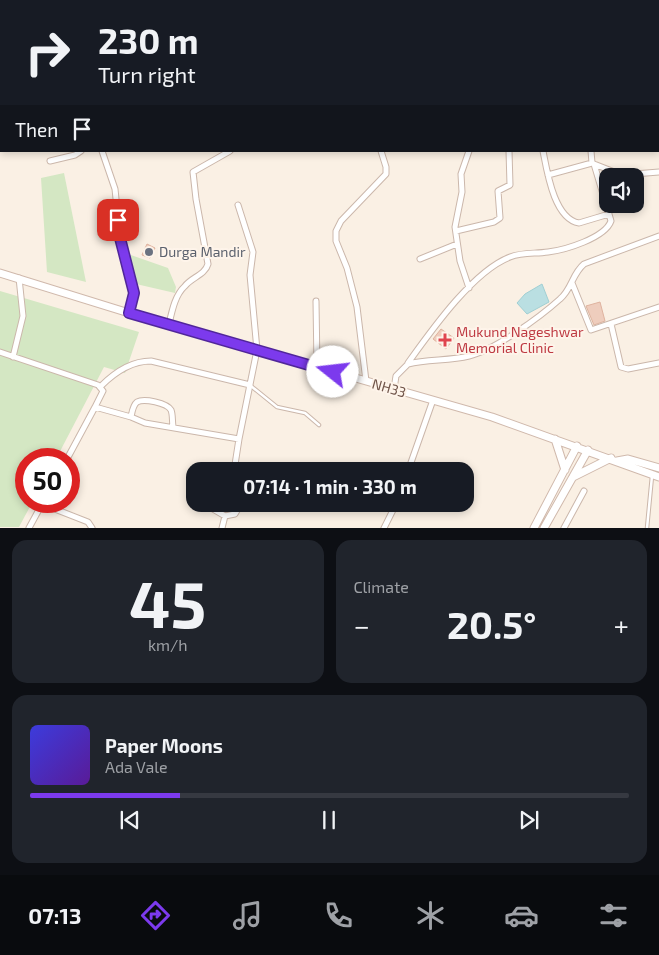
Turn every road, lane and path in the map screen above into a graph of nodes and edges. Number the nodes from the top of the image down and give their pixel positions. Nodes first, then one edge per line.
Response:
1 (80, 152) edge
2 (102, 152) edge
3 (228, 152) edge
4 (382, 152) edge
5 (469, 152) edge
6 (509, 152) edge
7 (543, 152) edge
8 (591, 152) edge
9 (50, 160) dead end
10 (593, 164) junction
11 (659, 172) edge
12 (548, 175) junction
13 (238, 205) dead end
14 (609, 214) junction
15 (456, 231) junction
16 (659, 236) edge
17 (457, 244) junction
18 (420, 259) dead end
19 (0, 273) edge
20 (19, 278) junction
21 (572, 283) junction
22 (469, 288) junction
23 (316, 301) dead end
24 (659, 307) edge
25 (129, 313) junction
26 (169, 324) junction
27 (611, 324) junction
28 (257, 350) junction
29 (0, 352) edge
30 (13, 357) junction
31 (659, 363) edge
32 (408, 364) junction
33 (317, 367) junction
34 (366, 381) junction
35 (250, 385) junction
36 (100, 386) junction
37 (394, 389) junction
38 (433, 400) junction
39 (95, 407) junction
40 (131, 417) junction
41 (173, 426) junction
42 (319, 426) dead end
43 (239, 439) junction
44 (555, 439) junction
45 (577, 446) junction
46 (73, 448) edge
47 (588, 450) junction
48 (614, 460) junction
49 (235, 462) edge
50 (411, 462) edge
51 (659, 468) edge
52 (565, 470) junction
53 (655, 475) edge
54 (573, 477) junction
55 (584, 490) dead end
56 (218, 512) edge
57 (236, 512) edge
58 (392, 512) edge
59 (37, 513) edge
60 (60, 513) edge
61 (225, 516) junction
62 (93, 527) edge
63 (29, 528) edge
64 (222, 528) edge
65 (384, 528) edge
66 (534, 528) edge
67 (544, 528) edge
68 (564, 528) edge
69 (647, 528) edge

1 - 9 street
2 - 25 street
3 - 26 street
4 - 34 street
5 - 15 street
6 - 15 street
7 - 12 street
8 - 10 street
10 - 11 street
10 - 12 street
10 - 14 street
12 - 14 street
13 - 28 street
14 - 22 street
15 - 17 street
16 - 21 street
17 - 18 street
17 - 22 street
19 - 20 main road, NH33
20 - 25 main road, NH33
20 - 30 street
21 - 27 street
21 - 32 street
22 - 32 street
23 - 33 street
24 - 27 street
25 - 26 main road, NH33
26 - 28 main road, NH33
27 - 31 street
28 - 33 main road, NH33
28 - 35 street
29 - 30 street
30 - 36 street
32 - 37 street
33 - 34 main road, NH33
34 - 37 main road, NH33
35 - 36 street
35 - 42 lane
35 - 43 street
36 - 39 street
37 - 38 main road, NH33
38 - 44 main road, NH33
38 - 50 street
39 - 40 street
39 - 46 street
40 - 41 street
40 - 41 street
41 - 43 street
43 - 49 street
44 - 45 main road, NH33
44 - 52 main road
45 - 47 main road, NH33
45 - 52 main road
47 - 48 main road, NH33
47 - 54 main road
48 - 51 main road
48 - 53 main road, NH33
48 - 54 main road
52 - 66 main road
53 - 69 lane
54 - 67 main road
55 - 68 street
56 - 61 street
57 - 61 street
58 - 65 street
59 - 63 street
60 - 62 street
61 - 64 street

